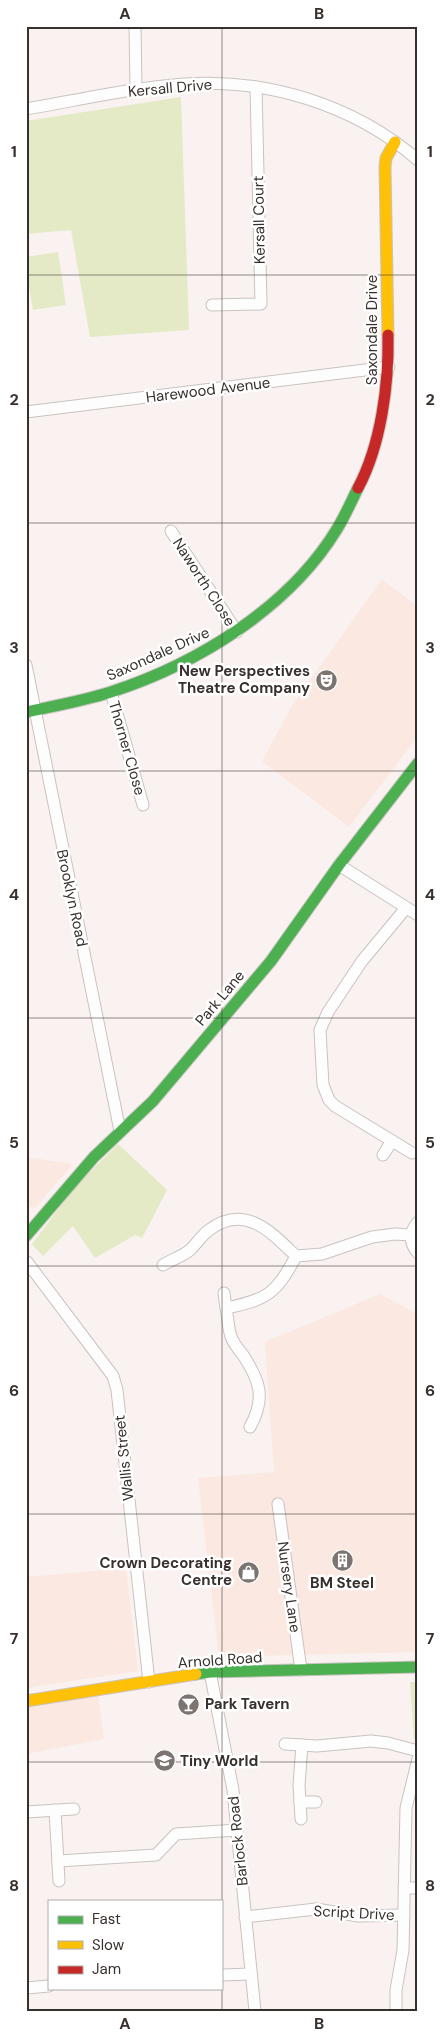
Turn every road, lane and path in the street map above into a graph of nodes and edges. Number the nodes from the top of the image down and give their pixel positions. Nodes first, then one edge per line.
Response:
1 (135, 26) edge
2 (256, 87) junction
3 (136, 90) junction
4 (26, 109) edge
5 (395, 142) junction
6 (418, 160) edge
7 (212, 305) dead end
8 (389, 367) junction
9 (26, 412) edge
10 (171, 531) dead end
11 (237, 632) junction
12 (26, 665) edge
13 (110, 692) junction
14 (30, 711) edge
15 (418, 762) edge
16 (413, 778) edge
17 (143, 805) dead end
18 (339, 865) junction
19 (406, 908) junction
20 (418, 915) edge
21 (120, 1132) junction
22 (392, 1141) junction
23 (412, 1153) dead end
24 (383, 1155) dead end
25 (418, 1222) edge
26 (411, 1235) junction
27 (26, 1236) edge
28 (418, 1253) edge
29 (296, 1256) junction
30 (29, 1259) edge
31 (163, 1265) dead end
32 (224, 1292) dead end
33 (226, 1308) junction
34 (250, 1427) dead end
35 (278, 1504) dead end
36 (418, 1667) edge
37 (301, 1670) junction
38 (210, 1672) junction
39 (149, 1682) junction
40 (26, 1701) edge
41 (286, 1744) dead end
42 (302, 1745) junction
43 (418, 1751) edge
44 (418, 1759) edge
45 (300, 1802) junction
46 (316, 1802) dead end
47 (74, 1809) dead end
48 (55, 1810) junction
49 (26, 1812) edge
50 (301, 1819) dead end
51 (237, 1830) junction
52 (58, 1861) junction
53 (59, 1881) dead end
54 (404, 1888) junction
55 (418, 1888) edge
56 (404, 1915) junction
57 (245, 1917) junction
58 (251, 1974) junction
59 (222, 1976) edge
60 (48, 1986) edge
61 (26, 1988) edge
62 (255, 2011) edge
63 (396, 2011) edge

1 - 3 street
2 - 3 street, Kersall Drive
2 - 5 street, Kersall Drive
2 - 7 street, Kersall Court
3 - 4 street, Kersall Drive
5 - 6 street, Kersall Drive
5 - 8 street, Saxondale Drive
8 - 9 street, Harewood Avenue
8 - 11 street, Saxondale Drive
10 - 11 street, Naworth Close
11 - 13 street, Saxondale Drive
12 - 14 street, Brooklyn Road
13 - 14 street, Saxondale Drive
13 - 17 street, Thorner Close
14 - 21 street, Brooklyn Road
15 - 16 street, Park Lane
16 - 18 street, Park Lane
18 - 19 street
18 - 21 street, Park Lane
19 - 20 street
19 - 22 street
21 - 27 street, Park Lane
22 - 23 street
22 - 24 street
25 - 26 street
26 - 28 street
26 - 29 street
29 - 31 street
29 - 33 street
30 - 39 street, Wallis Street
32 - 33 street
33 - 34 street
35 - 37 street, Nursery Lane
36 - 37 street, Arnold Road
37 - 38 street, Arnold Road
38 - 39 street, Arnold Road
38 - 51 street, Barlock Road
39 - 40 street, Arnold Road
41 - 42 street
42 - 43 street
42 - 45 street
44 - 54 street
45 - 46 street
45 - 50 street
47 - 48 street
48 - 49 street
48 - 52 street
51 - 52 street
51 - 57 street, Barlock Road
52 - 53 street
54 - 55 street
54 - 56 street
56 - 57 street, Script Drive
56 - 63 street
57 - 58 street, Barlock Road
58 - 59 street
58 - 62 street, Barlock Road
60 - 61 street

